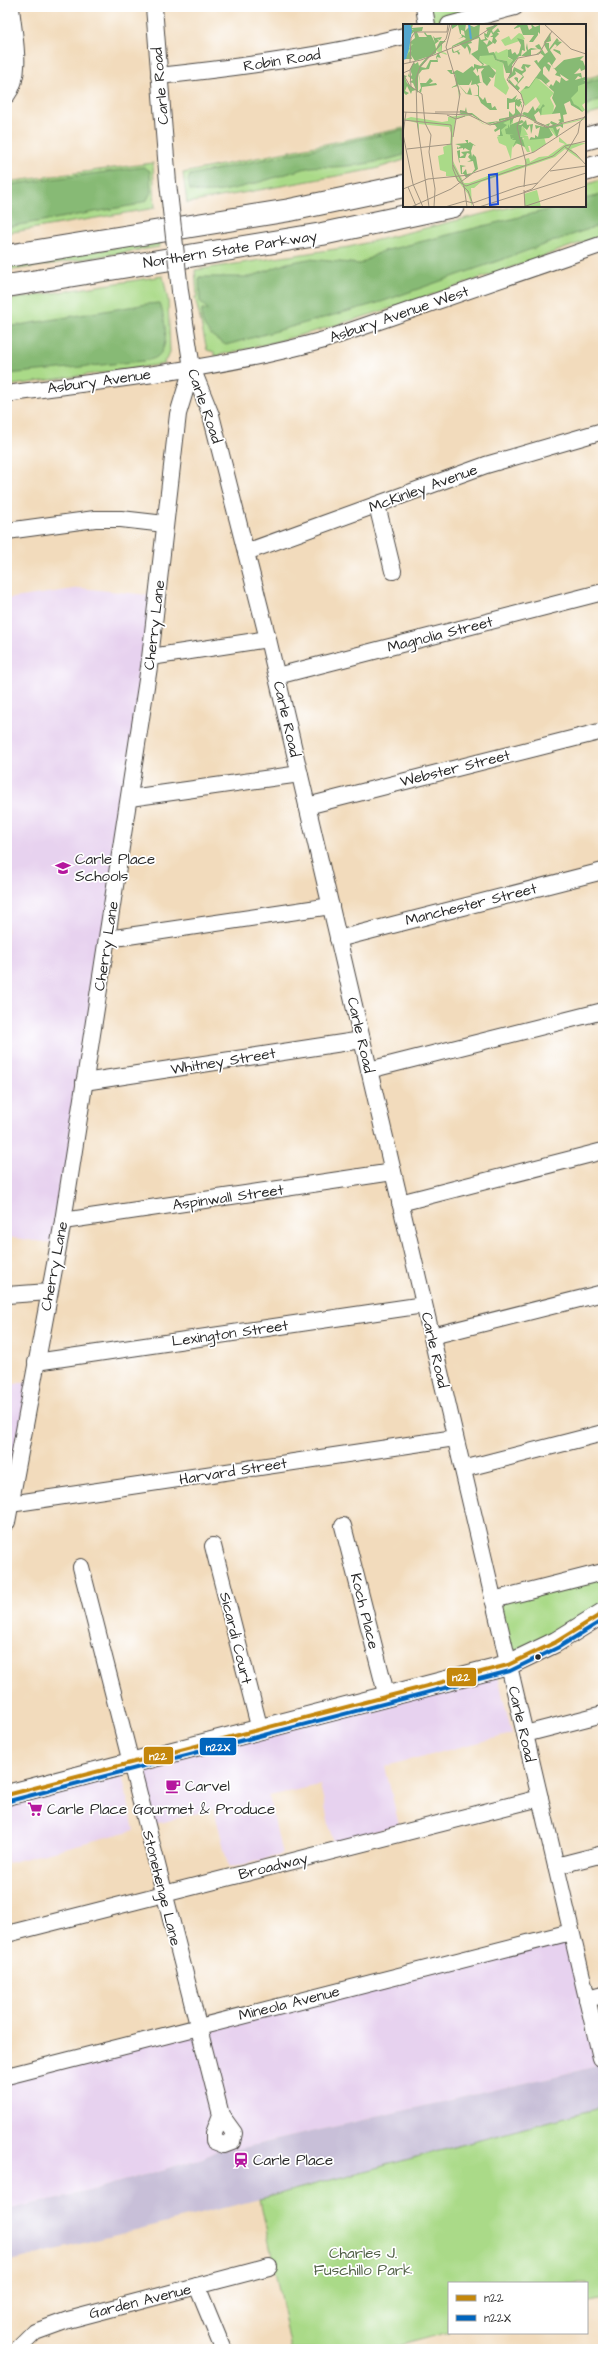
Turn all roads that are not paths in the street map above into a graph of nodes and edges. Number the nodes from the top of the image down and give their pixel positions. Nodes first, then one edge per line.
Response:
1 (11, 7) edge
2 (154, 7) edge
3 (424, 7) edge
4 (515, 7) edge
5 (469, 13) edge
6 (427, 24) edge
7 (451, 24) edge
8 (403, 36) edge
9 (159, 76) junction
10 (7, 95) edge
11 (603, 134) edge
12 (586, 139) edge
13 (603, 165) edge
14 (586, 170) edge
15 (403, 186) edge
16 (448, 207) edge
17 (603, 244) edge
18 (7, 256) edge
19 (7, 286) edge
20 (192, 368) junction
21 (7, 394) edge
22 (603, 431) edge
23 (377, 505) junction
24 (165, 524) junction
25 (7, 531) edge
26 (246, 552) junction
27 (393, 571) dead end
28 (603, 592) edge
29 (268, 639) junction
30 (150, 657) junction
31 (277, 676) junction
32 (603, 731) edge
33 (300, 774) junction
34 (130, 798) junction
35 (307, 806) junction
36 (603, 870) edge
37 (331, 906) junction
38 (108, 939) junction
39 (338, 939) junction
40 (603, 1011) edge
41 (362, 1040) junction
42 (369, 1070) junction
43 (84, 1082) junction
44 (603, 1152) edge
45 (393, 1172) junction
46 (400, 1203) junction
47 (63, 1221) junction
48 (49, 1292) junction
49 (603, 1293) edge
50 (7, 1295) edge
51 (424, 1305) junction
52 (432, 1336) junction
53 (36, 1362) junction
54 (603, 1433) edge
55 (455, 1438) junction
56 (462, 1469) junction
57 (10, 1504) junction
58 (7, 1522) edge
59 (343, 1526) dead end
60 (213, 1546) dead end
61 (81, 1567) dead end
62 (603, 1572) edge
63 (493, 1600) junction
64 (603, 1612) edge
65 (508, 1665) junction
66 (387, 1697) junction
67 (603, 1714) edge
68 (260, 1730) junction
69 (525, 1734) junction
70 (130, 1763) junction
71 (7, 1795) edge
72 (540, 1798) junction
73 (603, 1854) edge
74 (556, 1866) junction
75 (164, 1894) junction
76 (571, 1932) junction
77 (7, 1934) edge
78 (603, 1995) edge
79 (587, 1999) junction
80 (198, 2027) junction
81 (601, 2058) dead end
82 (7, 2076) edge
83 (221, 2115) dead end
84 (270, 2267) dead end
85 (197, 2286) junction
86 (18, 2349) edge
87 (223, 2349) edge

1 - 10 street
2 - 9 street, Carle Road
3 - 6 street
4 - 5 street
5 - 7 street
8 - 9 street, Robin Road
9 - 20 street, Carle Road, bridge
11 - 12 highway
13 - 14 highway
15 - 18 highway, Northern State Parkway
16 - 19 highway, Northern State Parkway
17 - 20 street, Asbury Avenue West
20 - 21 street, Asbury Avenue
20 - 24 street, Cherry Lane
20 - 26 street, Carle Road
22 - 23 street, McKinley Avenue
23 - 26 street, McKinley Avenue
23 - 27 street
24 - 25 street
24 - 30 street, Cherry Lane
26 - 29 street, Carle Road
28 - 31 street, Magnolia Street
29 - 30 street
29 - 31 street, Carle Road
30 - 34 street, Cherry Lane
31 - 33 street, Carle Road
32 - 35 street, Webster Street
33 - 34 street
33 - 35 street, Carle Road
34 - 38 street, Cherry Lane
35 - 37 street, Carle Road
36 - 39 street, Manchester Street
37 - 38 street
37 - 39 street, Carle Road
38 - 43 street, Cherry Lane
39 - 41 street, Carle Road
40 - 42 street
41 - 42 street, Carle Road
41 - 43 street, Whitney Street
42 - 45 street, Carle Road
43 - 47 street, Cherry Lane
44 - 46 street
45 - 46 street, Carle Road
45 - 47 street, Aspinwall Street
46 - 51 street, Carle Road
47 - 48 street, Cherry Lane
48 - 50 street
48 - 53 street, Cherry Lane
49 - 52 street
51 - 52 street, Carle Road
51 - 53 street, Lexington Street
52 - 55 street, Carle Road
53 - 57 street, Cherry Lane
54 - 56 street
55 - 56 street, Carle Road
55 - 57 street, Harvard Street
56 - 63 street, Carle Road
57 - 58 street, Cherry Lane
59 - 66 street, Koch Place
60 - 68 street, Sicardi Court
61 - 70 street, Stonehenge Lane
62 - 63 street
63 - 65 street, Carle Road
64 - 65 main road
65 - 66 main road
65 - 69 street, Carle Road
66 - 68 main road
67 - 69 street
68 - 70 main road
69 - 72 street, Carle Road
70 - 71 main road
70 - 75 street, Stonehenge Lane
72 - 74 street, Carle Road
72 - 75 street, Broadway
73 - 74 street
74 - 76 street, Carle Road
75 - 77 street, Broadway
75 - 80 street, Stonehenge Lane
76 - 79 street, Carle Road
76 - 80 street, Mineola Avenue
78 - 79 street
79 - 81 street, Carle Road
80 - 82 street, Mineola Avenue
80 - 83 street, Stonehenge Lane
84 - 85 street, Garden Avenue
85 - 86 street, Garden Avenue
85 - 87 street

